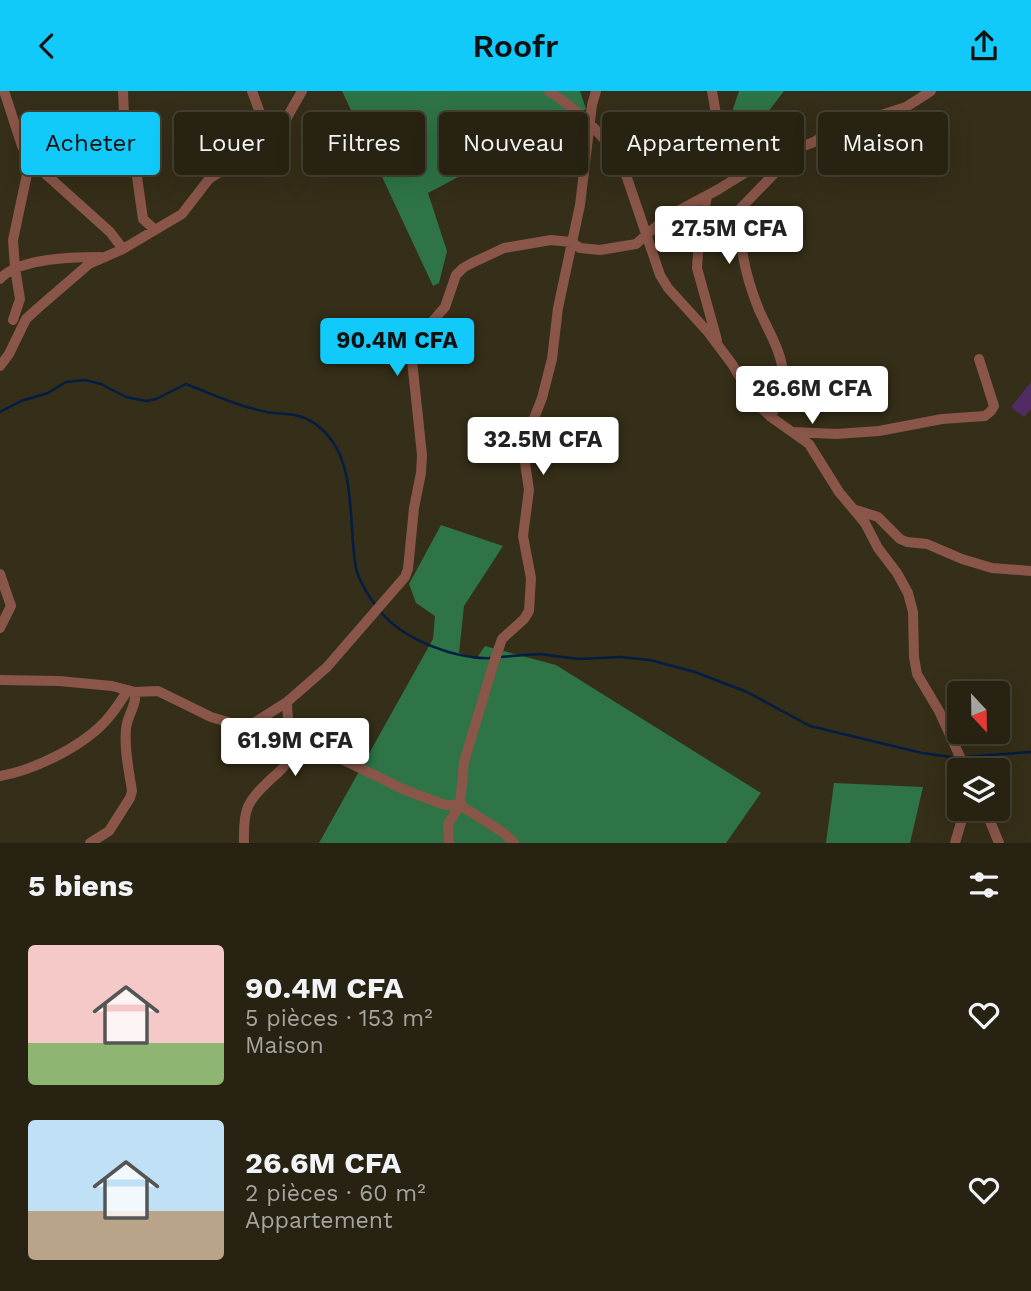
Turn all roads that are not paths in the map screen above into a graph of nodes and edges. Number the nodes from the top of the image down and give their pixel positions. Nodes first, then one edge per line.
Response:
1 (4, 91) edge
2 (123, 91) edge
3 (252, 91) edge
4 (302, 91) edge
5 (550, 91) edge
6 (596, 91) edge
7 (712, 91) edge
8 (932, 91) edge
9 (260, 112) edge
10 (716, 112) edge
11 (289, 114) edge
12 (589, 123) junction
13 (21, 142) edge
14 (804, 146) edge
15 (27, 175) edge
16 (47, 175) edge
17 (214, 175) edge
18 (741, 175) edge
19 (773, 175) edge
20 (707, 196) junction
21 (154, 229) junction
22 (646, 235) junction
23 (571, 242) junction
24 (123, 249) junction
25 (102, 257) junction
26 (15, 268) junction
27 (0, 279) edge
28 (26, 319) junction
29 (13, 320) junction
30 (0, 323) edge
31 (718, 346) junction
32 (979, 359) dead end
33 (0, 366) edge
34 (771, 417) junction
35 (792, 432) junction
36 (853, 509) junction
37 (1031, 571) edge
38 (0, 574) edge
39 (0, 628) edge
40 (0, 680) edge
41 (131, 691) junction
42 (287, 702) junction
43 (244, 727) junction
44 (289, 745) junction
45 (961, 758) edge
46 (0, 776) edge
47 (460, 805) junction
48 (961, 821) edge
49 (990, 821) edge
50 (90, 843) edge
51 (244, 843) edge
52 (449, 843) edge
53 (514, 843) edge
54 (955, 843) edge
55 (999, 843) edge

1 - 13 street
2 - 21 street
3 - 9 street
4 - 11 street
5 - 12 street
6 - 12 street
7 - 10 street
8 - 14 street
12 - 22 street
12 - 23 street
15 - 26 street
16 - 24 street
17 - 21 street
18 - 20 street
19 - 34 street
20 - 22 street
20 - 31 street
21 - 24 street
22 - 23 street
22 - 31 street
23 - 42 street
23 - 47 street
24 - 25 street
25 - 26 street
25 - 28 street
26 - 27 street
26 - 29 street
28 - 29 street
28 - 33 street
29 - 30 street
31 - 34 street
32 - 35 street
34 - 35 street
35 - 36 street
36 - 37 street
36 - 45 street
38 - 39 street
40 - 41 street
41 - 43 street
41 - 46 street
41 - 50 street
42 - 43 street
42 - 44 street
43 - 44 street
44 - 47 street
44 - 51 street
47 - 52 street
47 - 53 street
48 - 54 street
49 - 55 street

